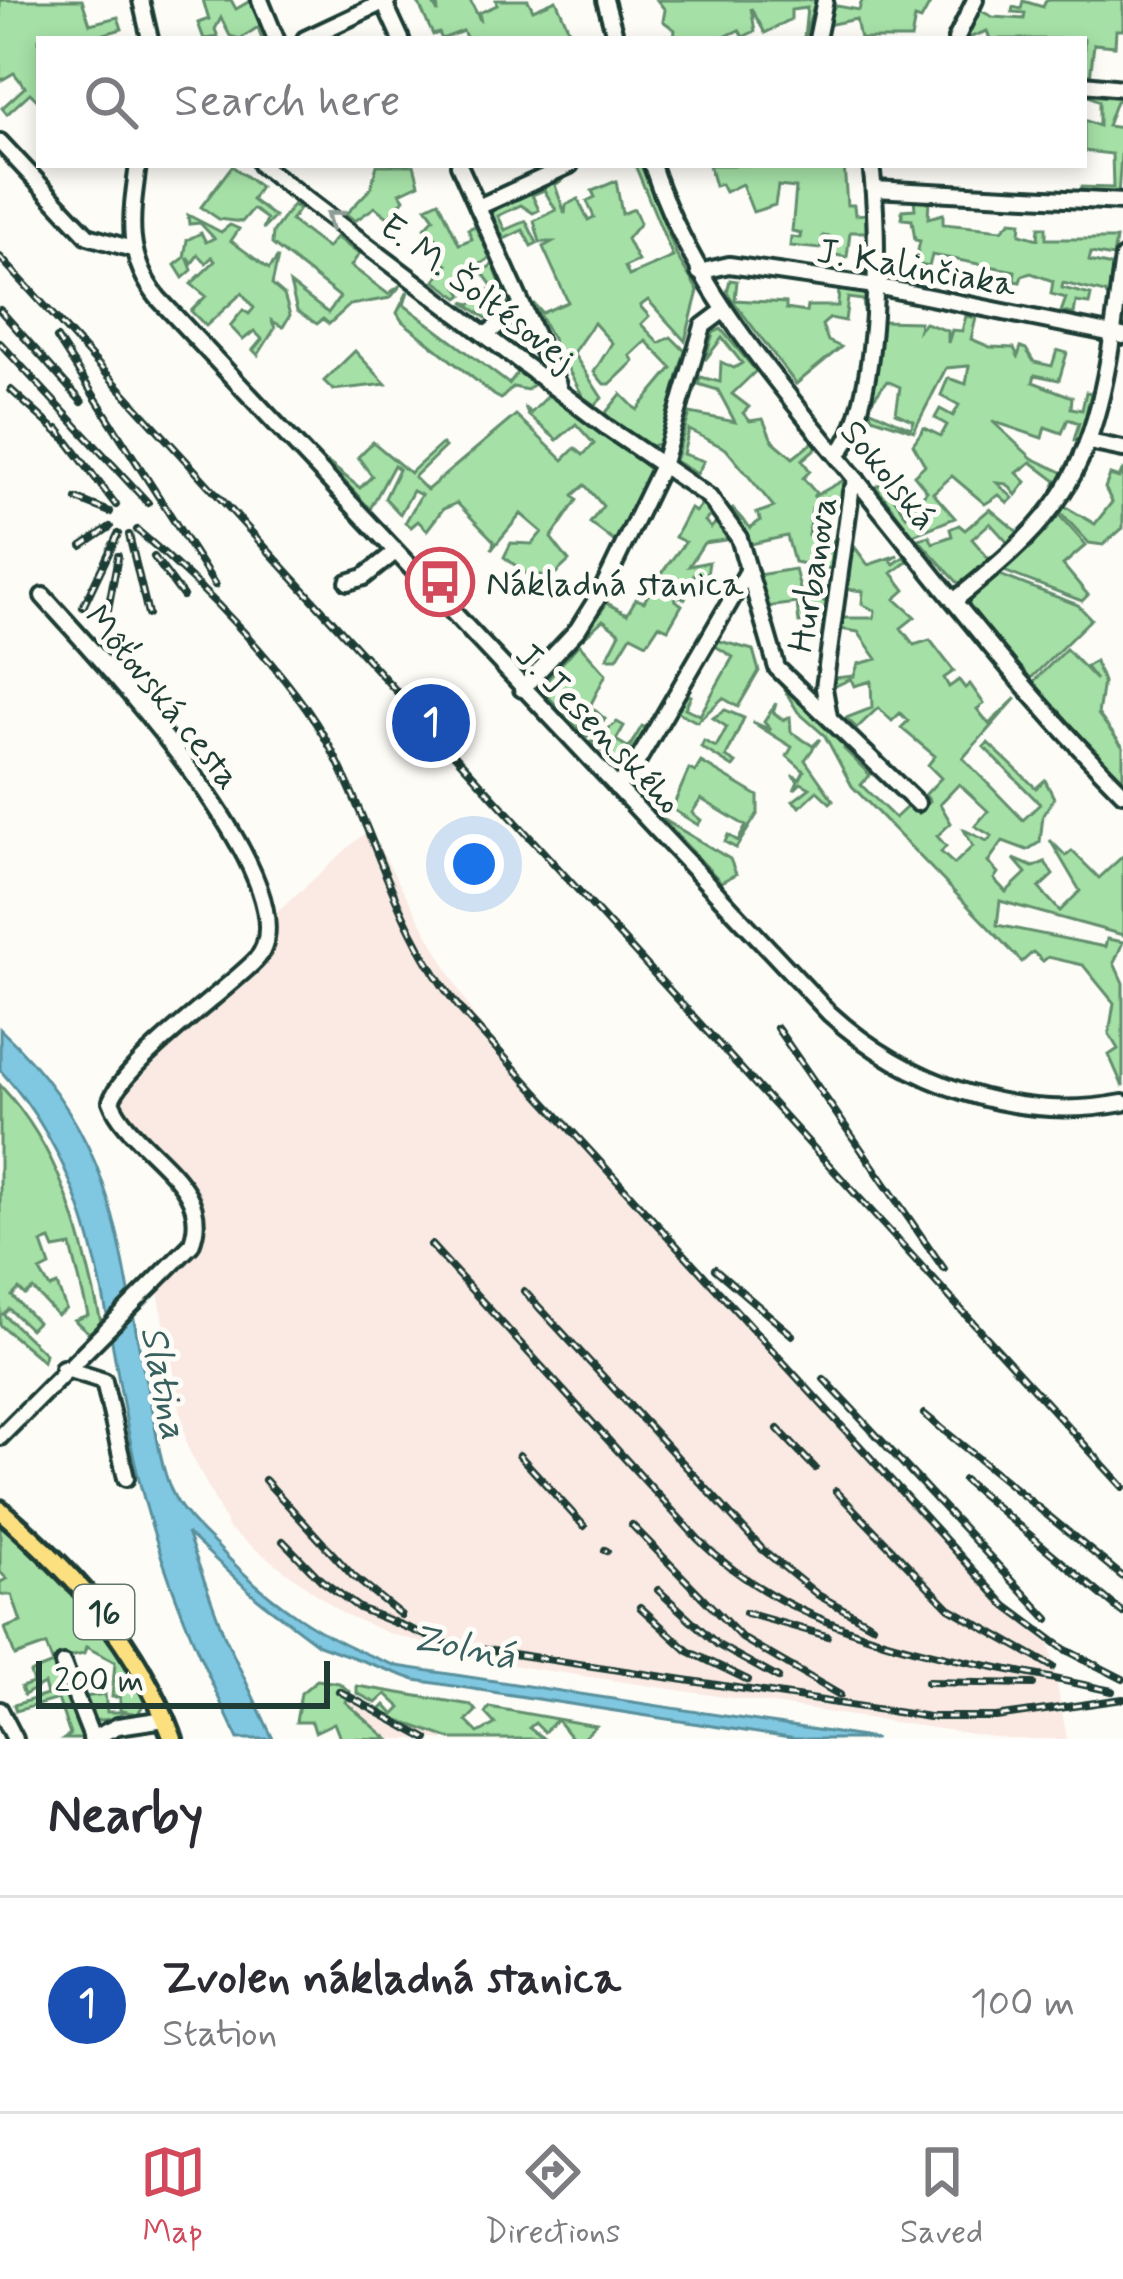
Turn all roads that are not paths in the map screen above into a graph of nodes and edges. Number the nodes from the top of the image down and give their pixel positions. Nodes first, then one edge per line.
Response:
1 (141, 0) edge
2 (260, 0) edge
3 (604, 0) edge
4 (825, 0) edge
5 (975, 0) edge
6 (385, 1) edge
7 (149, 36) edge
8 (274, 36) edge
9 (311, 36) edge
10 (400, 36) edge
11 (615, 36) edge
12 (818, 36) edge
13 (957, 36) edge
14 (1087, 84) edge
15 (1123, 88) edge
16 (0, 142) edge
17 (138, 168) edge
18 (265, 168) edge
19 (460, 168) edge
20 (563, 168) edge
21 (653, 168) edge
22 (871, 168) edge
23 (874, 189) junction
24 (1123, 202) edge
25 (478, 207) junction
26 (132, 249) junction
27 (1123, 258) edge
28 (699, 272) junction
29 (875, 286) junction
30 (523, 306) junction
31 (723, 311) junction
32 (487, 334) junction
33 (1118, 335) edge
34 (560, 390) junction
35 (1089, 442) junction
36 (1123, 449) edge
37 (837, 455) junction
38 (663, 463) junction
39 (857, 480) junction
40 (394, 553) junction
41 (748, 572) junction
42 (347, 582) dead end
43 (43, 596) dead end
44 (954, 601) junction
45 (826, 677) junction
46 (794, 686) junction
47 (522, 689) junction
48 (830, 718) junction
49 (616, 787) junction
50 (1123, 793) edge
51 (917, 803) dead end
52 (1123, 1103) edge
53 (63, 1368) junction
54 (0, 1437) edge
55 (126, 1478) dead end
56 (0, 1510) edge
57 (63, 1664) dead end
58 (0, 1710) edge
59 (165, 1719) junction
60 (91, 1738) edge
61 (15, 1739) edge
62 (173, 1739) edge

1 - 7 street
2 - 8 street
3 - 11 street
4 - 12 street
5 - 13 street
6 - 9 street
6 - 10 street
14 - 15 street
16 - 26 street
17 - 26 street
32 -> 18 street, E. M. Šoltésovej
19 - 25 street
20 - 25 street
21 - 28 street, Sokolská
22 - 23 street, Hurbanova
23 - 24 street
23 - 29 street, Hurbanova
25 - 30 street
26 - 40 street, J. Jesenského
27 - 33 street
28 - 29 street, J. Kalinčiaka
28 - 31 street, Sokolská
29 - 33 street, J. Kalinčiaka
29 - 37 street, Hurbanova
30 - 32 street
30 - 34 street
31 - 37 street, Sokolská
31 - 38 street
32 - 34 street, E. M. Šoltésovej
33 - 35 street
34 - 38 street, E. M. Šoltésovej
35 - 36 street
35 - 44 street
37 - 39 street, Sokolská
38 - 41 street, E. M. Šoltésovej
38 - 47 street
39 - 44 street, Sokolská
39 - 45 street, Hurbanova
40 - 42 street
40 - 47 street, J. Jesenského
41 - 46 street, E. M. Šoltésovej
41 - 49 street
43 - 53 street, Môťovská cesta
44 - 50 street, Sokolská
45 - 46 street, Hurbanova
45 - 48 street, Hurbanova
46 - 48 street, E. M. Šoltésovej
47 - 49 street, J. Jesenského
48 - 51 street, E. M. Šoltésovej
49 - 52 street, J. Jesenského
53 - 54 street
53 - 55 street
56 - 59 main road, 16
57 - 60 street
58 - 61 street
59 - 60 street
59 - 62 main road, 16

